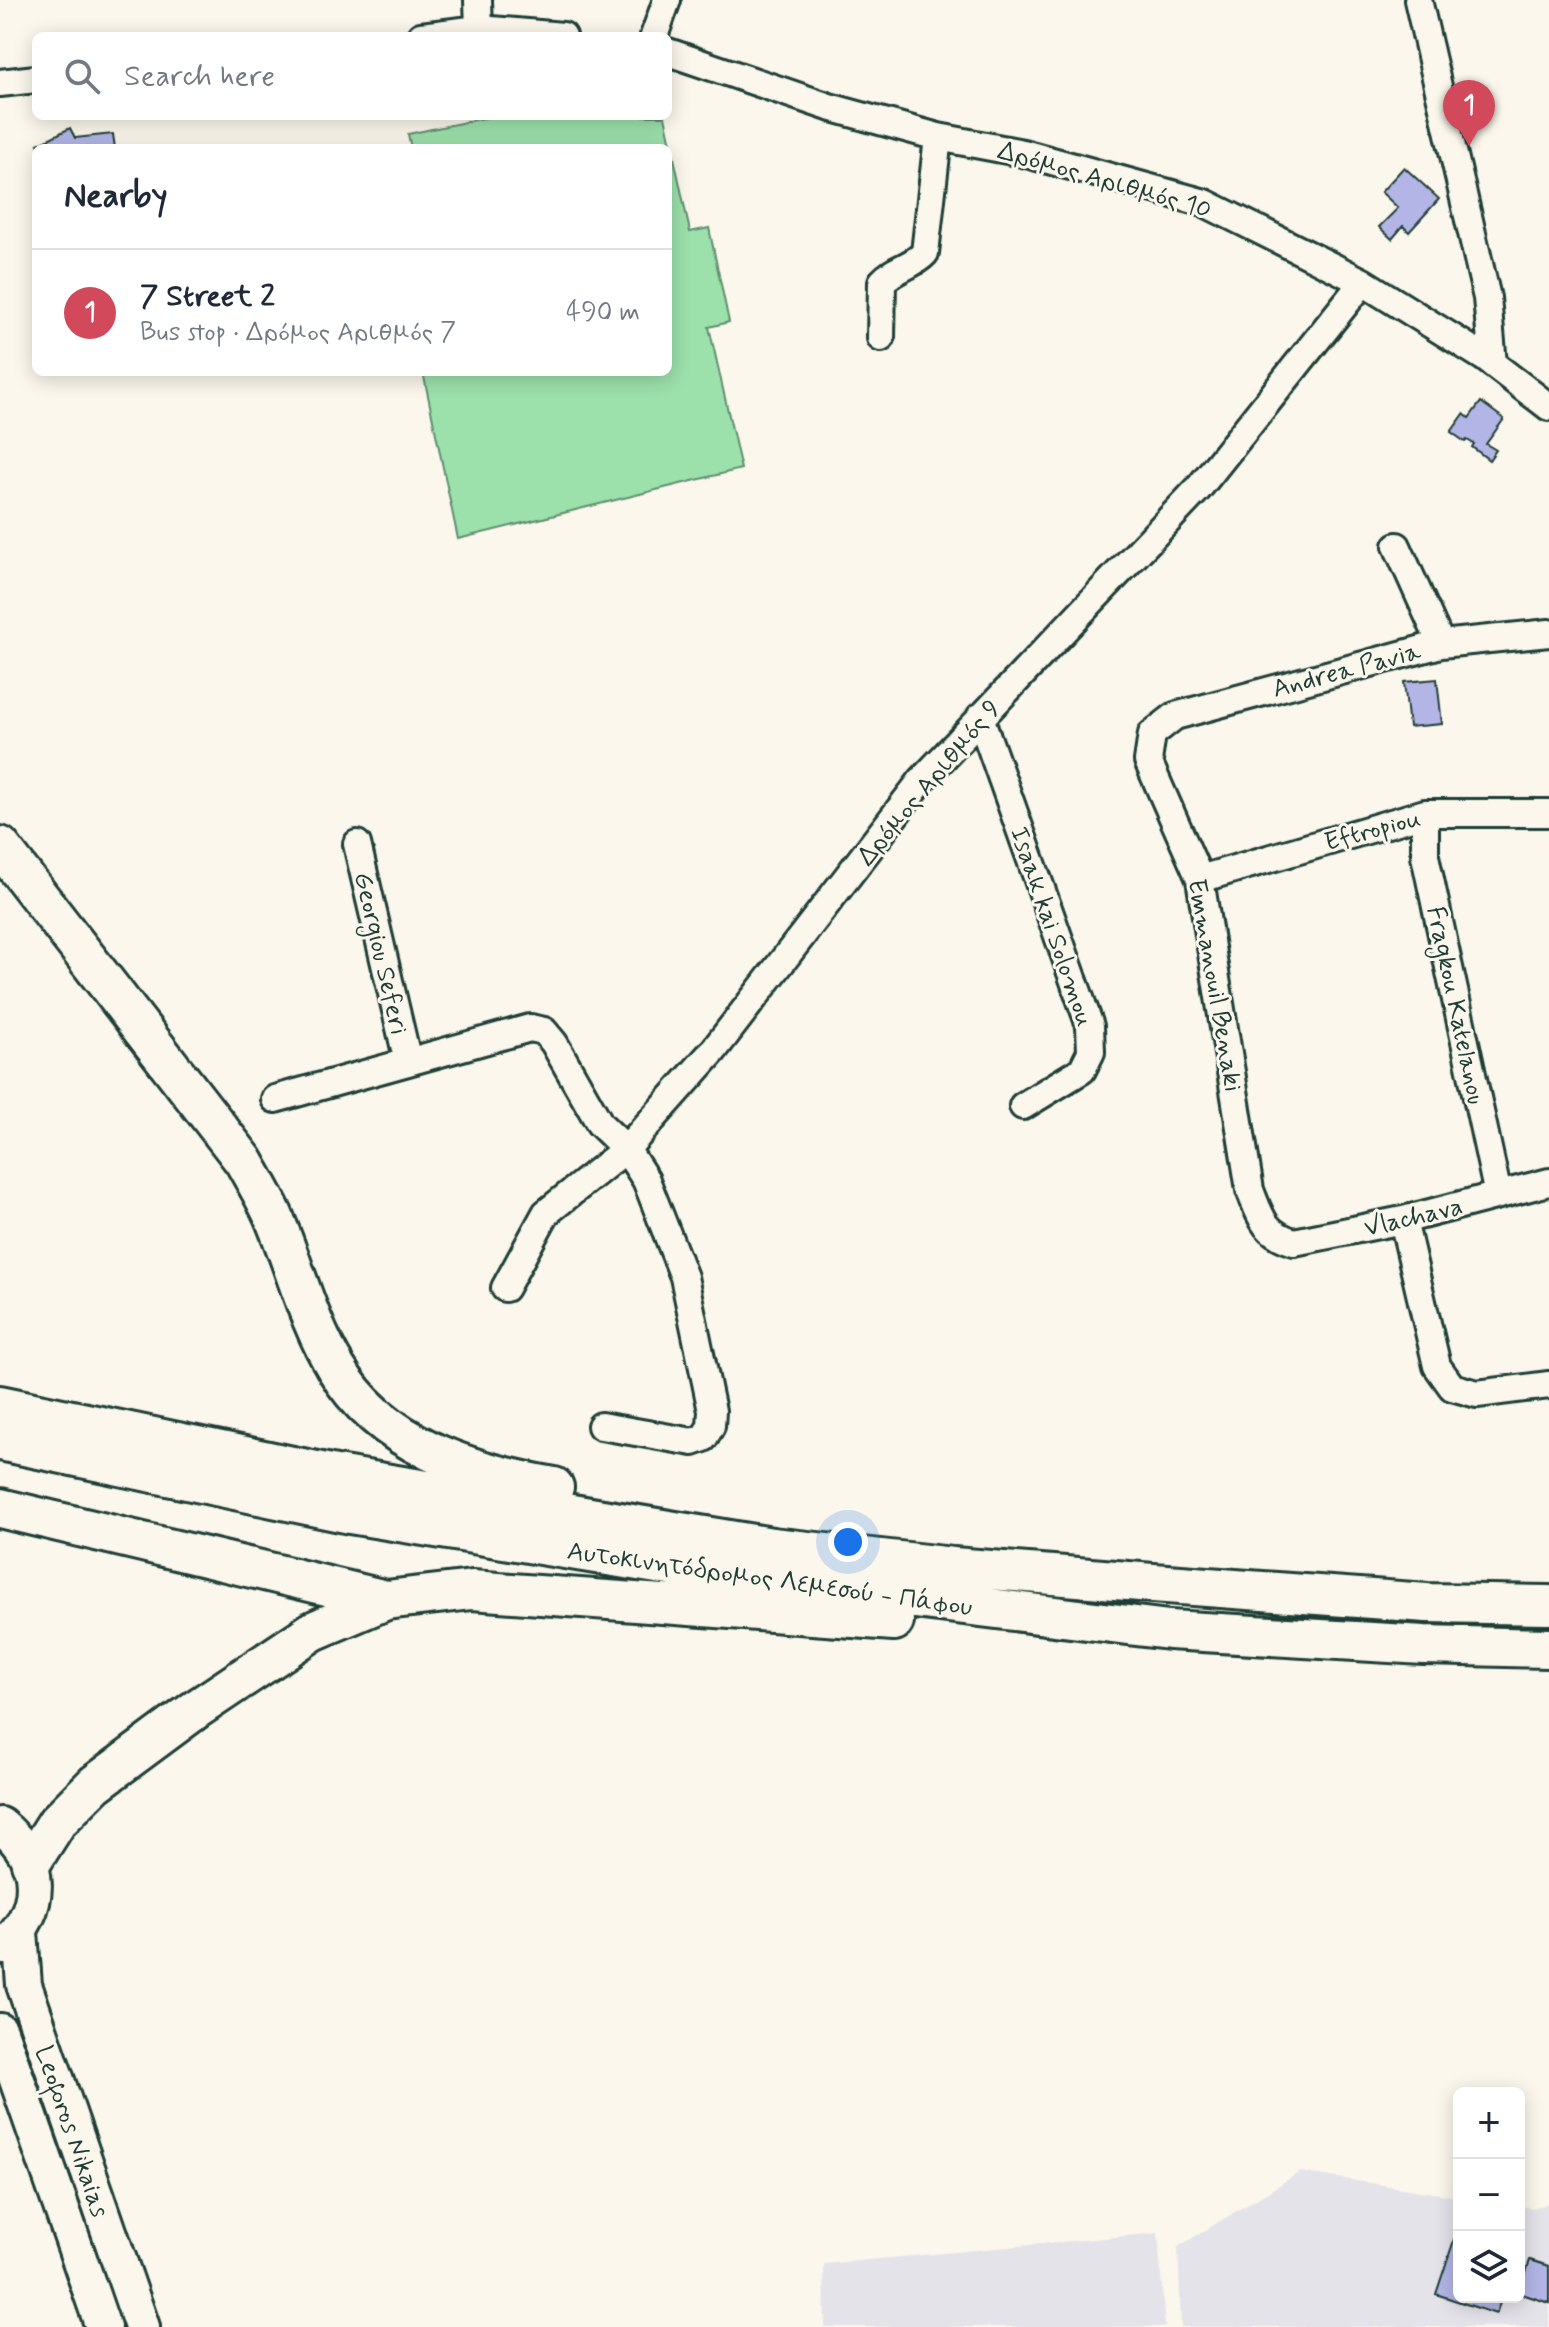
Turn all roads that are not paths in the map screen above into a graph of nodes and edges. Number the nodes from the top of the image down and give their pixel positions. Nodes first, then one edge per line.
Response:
1 (478, 0) edge
2 (667, 0) edge
3 (1418, 0) edge
4 (479, 29) junction
5 (454, 32) edge
6 (515, 32) edge
7 (655, 32) edge
8 (672, 53) edge
9 (32, 79) edge
10 (0, 83) edge
11 (938, 137) junction
12 (1363, 282) junction
13 (881, 338) dead end
14 (1493, 364) junction
15 (1549, 407) edge
16 (1397, 546) dead end
17 (1549, 633) edge
18 (1441, 644) junction
19 (980, 717) junction
20 (1152, 734) joint
21 (1425, 813) junction
22 (1549, 813) edge
23 (357, 844) dead end
24 (0, 846) edge
25 (1200, 879) junction
26 (408, 1062) junction
27 (275, 1099) dead end
28 (1023, 1106) dead end
29 (626, 1149) junction
30 (1549, 1182) edge
31 (1498, 1195) junction
32 (1403, 1220) junction
33 (1277, 1237) joint
34 (505, 1288) dead end
35 (1549, 1385) edge
36 (0, 1405) edge
37 (601, 1426) dead end
38 (0, 1441) edge
39 (0, 1508) edge
40 (1153, 1583) junction
41 (386, 1600) junction
42 (1549, 1605) edge
43 (1169, 1630) junction
44 (1549, 1648) edge
45 (0, 1825) edge
46 (31, 1863) junction
47 (10, 1941) edge
48 (0, 2031) edge
49 (103, 2327) edge
50 (142, 2327) edge

1 - 4 street
2 - 7 street
3 - 14 street
4 - 5 street
4 - 6 street
8 - 11 street, Δρόμος Αριθμός 10
9 - 10 street
11 - 12 street, Δρόμος Αριθμός 10
11 - 13 street
12 - 14 street, Δρόμος Αριθμός 10
12 - 19 street, Δρόμος Αριθμός 9
14 - 15 street, Δρόμος Αριθμός 10
16 - 18 street
17 - 18 street, Andrea Pavia
18 - 20 street, Andrea Pavia
19 - 28 street, Isaak kai Solomou
19 - 29 street, Δρόμος Αριθμός 9
20 - 25 street, Emmanouil Benaki
21 - 22 street, Eftropiou
21 - 25 street, Eftropiou
21 - 31 street, Fragkou Katelanou
23 - 26 street, Georgiou Seferi
24 - 40 highway
25 - 33 street, Emmanouil Benaki
26 - 27 street
26 - 29 street
29 - 34 street, Δρόμος Αριθμός 9
29 - 37 street
30 - 31 street, Vlachava
31 - 32 street, Vlachava
32 - 33 street, Vlachava
32 - 35 street
36 - 40 highway, Αυτοκινητόδρομος Λεμεσού - Πάφου
38 - 43 highway, Αυτοκινητόδρομος Λεμεσού - Πάφου
39 - 41 highway
40 - 42 highway, Αυτοκινητόδρομος Λεμεσού - Πάφου
41 - 43 highway
41 - 46 highway
43 - 44 highway, Αυτοκινητόδρομος Λεμεσού - Πάφου
45 - 46 main road
46 - 47 main road
47 - 50 main road, Leoforos Nikaias
48 - 49 main road, Leoforos Nikaias

